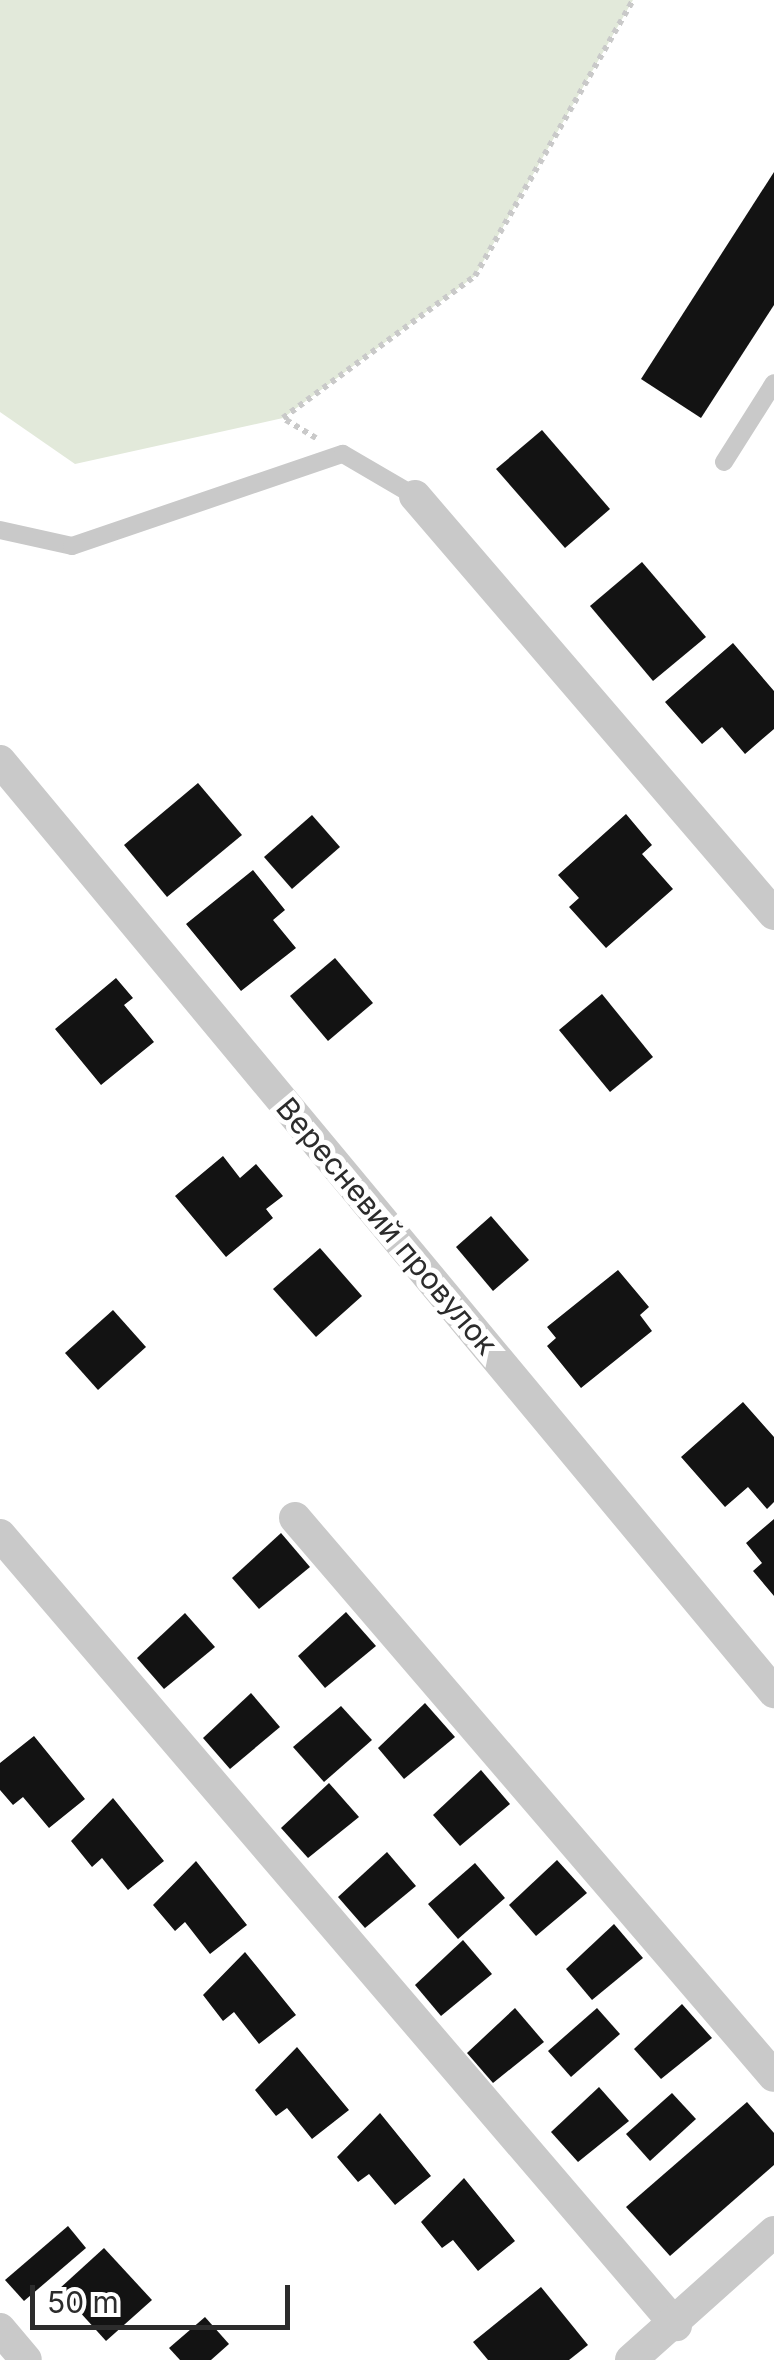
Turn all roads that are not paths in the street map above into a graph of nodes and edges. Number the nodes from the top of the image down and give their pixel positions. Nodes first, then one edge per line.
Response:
1 (774, 383) edge
2 (724, 462) dead end
3 (415, 496) joint
4 (0, 530) edge
5 (0, 760) edge
6 (774, 914) edge
7 (295, 1518) dead end
8 (0, 1535) edge
9 (774, 1692) edge
10 (774, 2076) edge
11 (774, 2232) edge
12 (676, 2325) junction
13 (0, 2328) edge
14 (26, 2360) edge
15 (631, 2360) edge

1 - 2 lane
3 - 4 lane
3 - 6 street
5 - 9 street, Вересневий провулок
7 - 10 street
8 - 12 street
11 - 12 street
12 - 15 street
13 - 14 street

